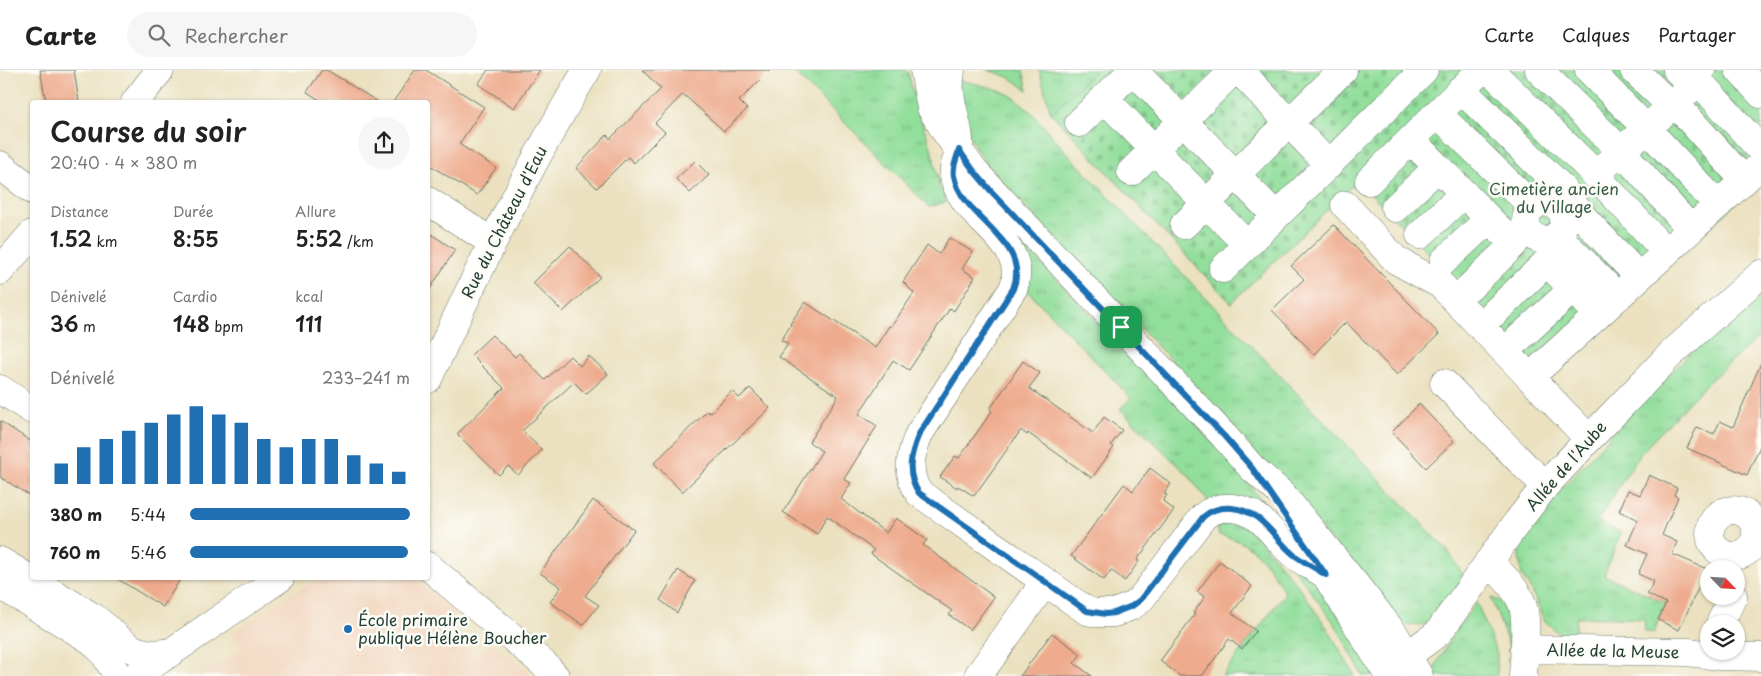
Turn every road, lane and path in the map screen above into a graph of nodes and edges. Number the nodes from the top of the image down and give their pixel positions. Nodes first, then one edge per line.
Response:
1 (160, 70) edge
2 (587, 70) edge
3 (924, 70) edge
4 (951, 70) edge
5 (1133, 70) edge
6 (1234, 70) edge
7 (1239, 70) edge
8 (1343, 70) edge
9 (1424, 70) edge
10 (1481, 70) edge
11 (1490, 70) edge
12 (1539, 70) edge
13 (1589, 70) edge
14 (1634, 70) edge
15 (1739, 70) edge
16 (1690, 74) edge
17 (1461, 89) junction
18 (1761, 94) edge
19 (1104, 98) junction
20 (137, 100) edge
21 (1673, 105) junction
22 (1437, 113) junction
23 (1183, 121) junction
24 (1079, 123) dead end
25 (1289, 123) junction
26 (1646, 128) junction
27 (1411, 140) junction
28 (959, 150) junction
29 (1154, 150) junction
30 (1761, 150) edge
31 (1621, 151) junction
32 (0, 165) edge
33 (1328, 165) junction
34 (1438, 167) junction
35 (1131, 172) dead end
36 (1753, 173) edge
37 (1236, 174) junction
38 (1595, 175) junction
39 (1369, 181) dead end
40 (30, 188) edge
41 (1464, 193) junction
42 (430, 202) edge
43 (1206, 203) junction
44 (1553, 204) junction
45 (1718, 205) junction
46 (1344, 206) dead end
47 (1395, 208) dead end
48 (1276, 216) junction
49 (1489, 219) junction
50 (1184, 225) dead end
51 (1691, 229) junction
52 (1420, 235) dead end
53 (30, 236) edge
54 (492, 242) junction
55 (1538, 243) junction
56 (1247, 245) junction
57 (1666, 252) junction
58 (1444, 261) dead end
59 (1222, 269) dead end
60 (0, 271) edge
61 (1761, 274) edge
62 (1640, 277) junction
63 (1469, 288) dead end
64 (1573, 288) junction
65 (1618, 297) junction
66 (1493, 314) dead end
67 (1598, 315) junction
68 (1517, 340) dead end
69 (1542, 366) dead end
70 (430, 374) edge
71 (1444, 382) dead end
72 (0, 389) edge
73 (30, 409) edge
74 (1589, 438) junction
75 (1252, 468) junction
76 (1546, 486) junction
77 (1755, 511) edge
78 (1736, 556) junction
79 (1736, 560) edge
80 (0, 561) edge
81 (1488, 562) junction
82 (430, 568) edge
83 (1326, 575) junction
84 (30, 579) edge
85 (32, 580) edge
86 (277, 580) edge
87 (1044, 582) junction
88 (0, 585) edge
89 (1698, 647) edge
90 (1524, 649) junction
91 (171, 652) junction
92 (1761, 657) edge
93 (1414, 666) edge
94 (1388, 674) edge
95 (118, 676) edge
96 (136, 676) edge
97 (555, 676) edge
98 (978, 676) edge
99 (1523, 676) edge

1 - 20 street
2 - 54 street, Rue du Château d'Eau
3 - 28 street
4 - 28 street
5 - 19 street
5 - 23 street
6 - 23 street
7 - 25 street
8 - 25 street
9 - 33 street
10 - 17 street
11 - 38 street
12 - 31 street
13 - 26 street
14 - 21 street
15 - 18 street
16 - 21 street
16 - 30 street
17 - 22 street
17 - 44 street
19 - 24 street
19 - 29 street
21 - 26 street
21 - 36 street
22 - 27 street
22 - 44 street
23 - 29 street
23 - 37 street
25 - 33 street
25 - 37 street
26 - 31 street
26 - 45 street
27 - 34 street
27 - 39 street
28 - 75 street
28 - 87 street
29 - 35 street
29 - 43 street
31 - 38 street
31 - 51 street
32 - 40 street
33 - 48 street
34 - 41 street
34 - 47 street
36 - 45 street
37 - 43 street
37 - 48 street
38 - 44 street
38 - 57 street
41 - 49 street
41 - 52 street
42 - 54 street
43 - 50 street
43 - 56 street
44 - 55 street
44 - 62 street
45 - 51 street
46 - 74 street
48 - 56 street
49 - 55 street
49 - 58 street
51 - 57 street
53 - 60 street
54 - 70 street, Rue du Château d'Eau
55 - 63 street
55 - 64 street
55 - 65 street
55 - 66 street
56 - 59 street
57 - 62 street
61 - 74 street, Allée de l'Aube
62 - 65 street
64 - 67 street
64 - 68 street
65 - 67 street
67 - 69 street
71 - 76 street
72 - 73 street
74 - 76 street, Allée de l'Aube
75 - 83 street
75 - 93 street
76 - 81 street, Allée de l'Aube
77 - 78 street
77 - 78 street
78 - 79 street
80 - 84 street
81 - 90 street, Allée de la Meuse
81 - 93 street, Allée de l'Aube
82 - 97 street
83 - 87 street
83 - 94 street
85 - 91 street
86 - 91 street
87 - 98 street
88 - 95 street
89 - 90 street, Allée de la Meuse
89 - 92 street, Allée de la Meuse
90 - 99 street, Allée de la Meuse
91 - 96 street
93 - 94 street, Allée de l'Aube

